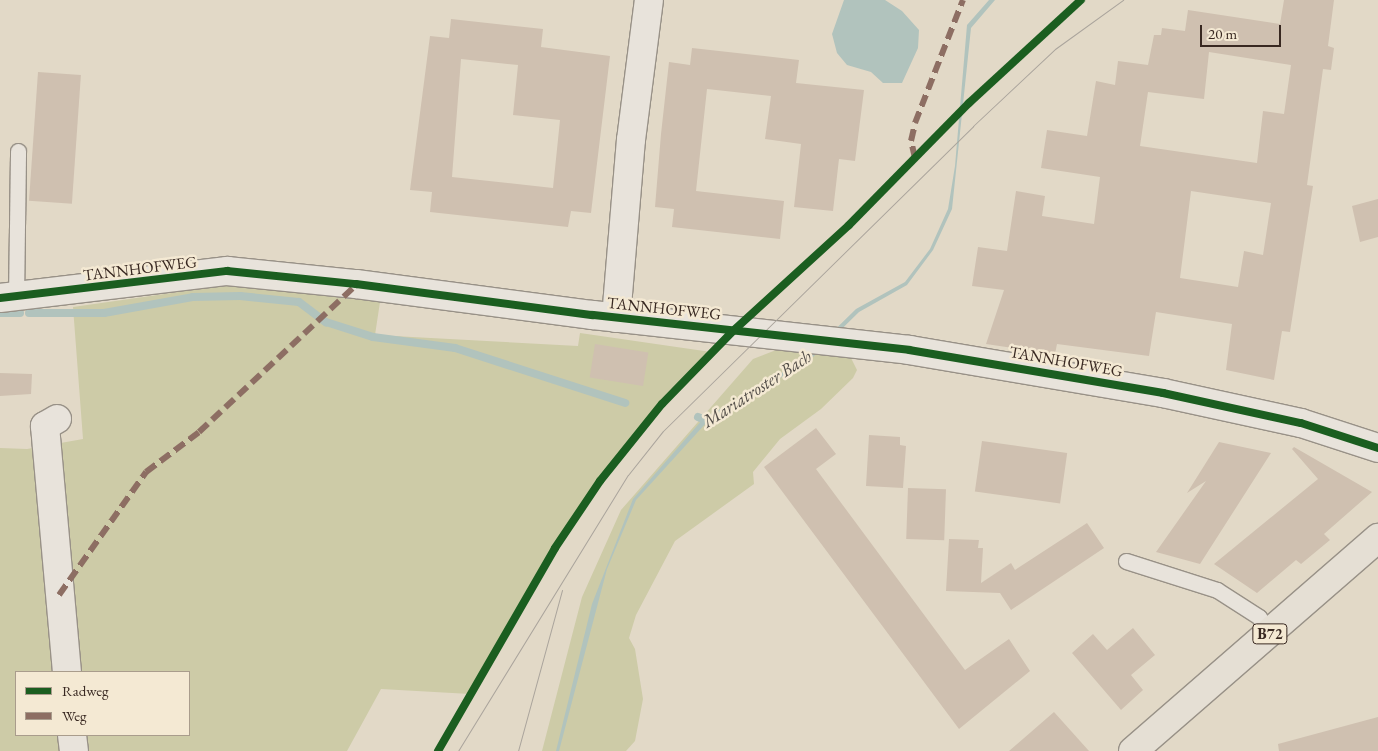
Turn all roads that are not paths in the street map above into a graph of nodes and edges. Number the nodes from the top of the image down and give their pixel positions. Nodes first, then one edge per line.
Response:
1 (649, 0) edge
2 (18, 150) dead end
3 (8, 298) edge
4 (616, 318) junction
5 (57, 418) dead end
6 (1378, 448) edge
7 (1378, 538) edge
8 (1126, 561) dead end
9 (1270, 634) junction
10 (67, 671) edge
11 (72, 736) edge
12 (74, 751) edge
13 (1133, 751) edge

1 - 4 street, TANNHOFWEG
2 - 3 lane
3 - 4 street, TANNHOFWEG
4 - 6 street, TANNHOFWEG
5 - 10 street
7 - 9 main road, B72
8 - 9 lane
9 - 13 main road, B72
11 - 12 street

